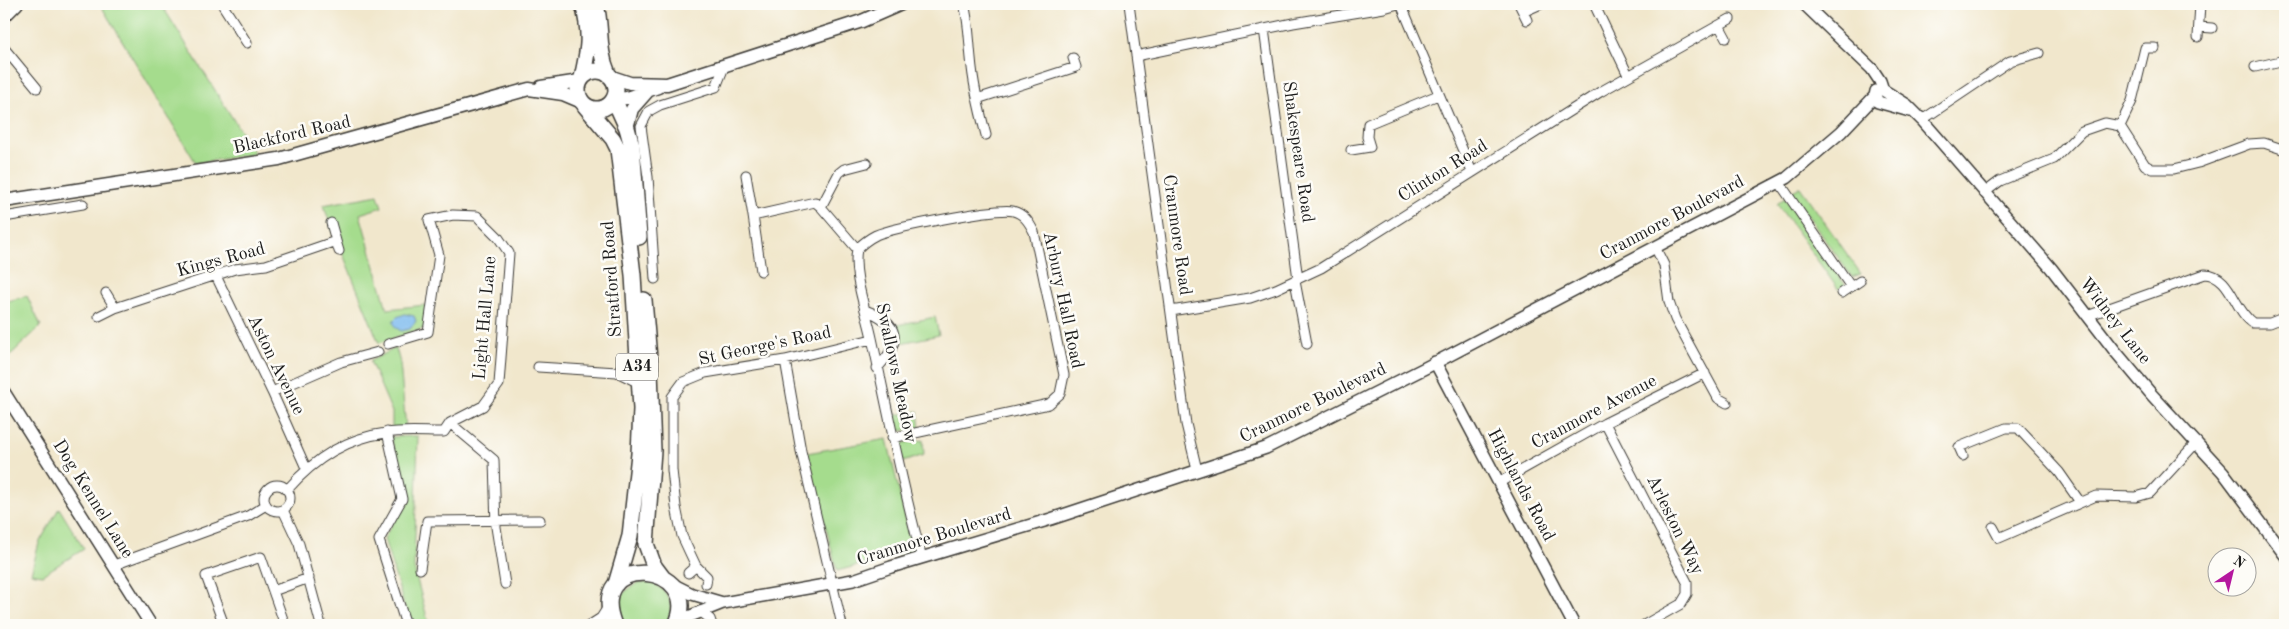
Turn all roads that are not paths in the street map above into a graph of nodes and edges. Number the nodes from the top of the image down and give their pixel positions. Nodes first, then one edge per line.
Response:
1 (18, 4) edge
2 (222, 4) edge
3 (583, 4) edge
4 (596, 4) edge
5 (901, 4) edge
6 (964, 4) edge
7 (1129, 4) edge
8 (1400, 4) edge
9 (1541, 4) edge
10 (1594, 4) edge
11 (1804, 4) edge
12 (2200, 4) edge
13 (1523, 12) edge
14 (4, 17) edge
15 (1730, 19) dead end
16 (1719, 25) junction
17 (2199, 27) junction
18 (2212, 28) dead end
19 (1264, 29) junction
20 (2198, 37) dead end
21 (1726, 38) dead end
22 (247, 43) dead end
23 (4, 48) edge
24 (2155, 48) dead end
25 (2039, 53) dead end
26 (1136, 56) junction
27 (1073, 58) dead end
28 (2285, 60) edge
29 (724, 67) junction
30 (2255, 67) dead end
31 (1628, 75) junction
32 (610, 76) junction
33 (581, 79) junction
34 (666, 84) junction
35 (37, 88) dead end
36 (529, 90) junction
37 (649, 90) junction
38 (1438, 94) junction
39 (1881, 97) junction
40 (614, 99) junction
41 (977, 100) junction
42 (584, 104) junction
43 (1917, 116) junction
44 (2120, 126) junction
45 (628, 128) junction
46 (986, 135) dead end
47 (1351, 150) dead end
48 (2285, 150) edge
49 (867, 163) dead end
50 (1472, 172) junction
51 (746, 175) dead end
52 (1779, 182) junction
53 (71, 191) junction
54 (1984, 194) junction
55 (4, 201) edge
56 (821, 206) junction
57 (753, 216) junction
58 (4, 217) edge
59 (331, 223) dead end
60 (336, 241) junction
61 (1655, 247) junction
62 (857, 249) junction
63 (339, 251) dead end
64 (761, 271) dead end
65 (216, 276) junction
66 (655, 279) dead end
67 (1297, 280) junction
68 (1860, 281) dead end
69 (1851, 287) junction
70 (106, 293) dead end
71 (1842, 293) dead end
72 (115, 308) junction
73 (865, 310) junction
74 (1171, 311) junction
75 (99, 316) dead end
76 (2087, 316) junction
77 (2285, 317) edge
78 (872, 338) junction
79 (388, 344) dead end
80 (1307, 344) dead end
81 (378, 352) dead end
82 (637, 352) junction
83 (785, 360) junction
84 (1435, 362) junction
85 (538, 367) dead end
86 (877, 368) junction
87 (617, 372) junction
88 (1705, 373) junction
89 (638, 383) junction
90 (4, 392) edge
91 (272, 392) junction
92 (1726, 403) dead end
93 (1605, 423) junction
94 (450, 424) junction
95 (387, 432) junction
96 (892, 438) junction
97 (2197, 442) junction
98 (671, 448) junction
99 (653, 450) junction
100 (1963, 456) dead end
101 (306, 468) junction
102 (1197, 470) junction
103 (1500, 482) junction
104 (287, 490) junction
105 (2080, 502) junction
106 (266, 505) junction
107 (283, 510) junction
108 (496, 520) junction
109 (540, 520) dead end
110 (1994, 527) dead end
111 (2285, 555) edge
112 (922, 558) junction
113 (114, 565) junction
114 (696, 566) junction
115 (420, 569) dead end
116 (688, 573) dead end
117 (309, 578) junction
118 (667, 581) junction
119 (505, 584) dead end
120 (616, 584) junction
121 (706, 584) dead end
122 (832, 585) junction
123 (273, 592) junction
124 (723, 603) junction
125 (608, 607) junction
126 (700, 611) junction
127 (677, 623) edge
128 (151, 625) edge
129 (224, 625) edge
130 (285, 625) edge
131 (321, 625) edge
132 (406, 625) edge
133 (590, 625) edge
134 (614, 625) edge
135 (712, 625) edge
136 (842, 625) edge
137 (1574, 625) edge
138 (1644, 625) edge

1 - 14 street
2 - 22 street
3 - 33 highway
4 - 32 highway, Stratford Road / A34
5 - 29 main road
6 - 41 street
7 - 26 street, Cranmore Road
8 - 19 street
8 - 38 street
9 - 13 street
10 - 31 street
11 - 39 street
12 - 17 street
15 - 16 street, Clinton Road
16 - 21 street
16 - 31 street, Clinton Road
17 - 18 street
17 - 20 street
19 - 26 street
19 - 67 street, Shakespeare Road
23 - 35 street
24 - 44 street
25 - 43 street
26 - 74 street, Cranmore Road
27 - 41 street
28 - 30 street
29 - 34 main road
29 - 66 street
31 - 50 street, Clinton Road
32 - 33 highway
32 - 34 main road
32 - 40 highway, Stratford Road / A34
33 - 36 main road
33 - 42 highway
34 - 37 main road
36 - 42 main road, Blackford Road
36 - 53 main road, Blackford Road
37 - 40 main road
37 - 45 main road
38 - 47 street
38 - 50 street
39 - 43 street, Widney Lane
39 - 52 street, Cranmore Boulevard
40 - 42 highway
40 - 45 highway, Stratford Road / A34
41 - 46 street
42 - 82 highway, Stratford Road / A34
43 - 54 street, Widney Lane
44 - 48 street
44 - 54 street
45 - 99 highway, Stratford Road / A34
49 - 56 street
50 - 67 street, Clinton Road
51 - 57 street
52 - 61 street, Cranmore Boulevard
52 - 69 street
53 - 55 main road, Blackford Road
53 - 58 street
54 - 76 street, Widney Lane
56 - 57 street
56 - 62 street
57 - 64 street
59 - 60 street
60 - 63 street
60 - 65 street, Kings Road
61 - 84 street, Cranmore Boulevard
61 - 88 street
62 - 73 street, Swallows Meadow
62 - 96 street, Arbury Hall Road
65 - 72 street, Kings Road
65 - 91 street, Aston Avenue
67 - 74 street, Clinton Road
67 - 80 street, Shakespeare Road
68 - 69 street
69 - 71 street
70 - 72 street
72 - 75 street, Kings Road
73 - 78 street, Swallows Meadow
73 - 86 street
74 - 102 street, Cranmore Road
76 - 77 street
76 - 97 street, Widney Lane
78 - 83 street, St George's Road
78 - 86 street, Swallows Meadow
79 - 94 street, Light Hall Lane
81 - 91 street
82 - 87 street
82 - 89 highway, Stratford Road / A34
83 - 98 street, St George's Road
83 - 122 street
84 - 102 street, Cranmore Boulevard
84 - 103 street, Highlands Road
85 - 87 street
86 - 96 street, Swallows Meadow
87 - 89 street
88 - 92 street
88 - 93 street, Cranmore Avenue
89 - 120 highway, Stratford Road / A34
90 - 113 street, Dog Kennel Lane
91 - 101 street, Aston Avenue
93 - 103 street, Cranmore Avenue
93 - 138 street, Arleston Way
94 - 95 street, Light Hall Lane
94 - 108 street
95 - 101 street, Light Hall Lane
95 - 132 street
96 - 112 street, Swallows Meadow
97 - 105 street
97 - 111 street, Widney Lane
98 - 99 street
98 - 114 street
99 - 118 highway, Stratford Road / A34
100 - 105 street
101 - 104 street, Light Hall Lane
102 - 112 street, Cranmore Boulevard
103 - 137 street, Highlands Road
104 - 106 street
104 - 107 street
105 - 110 street
106 - 107 street
106 - 113 street
107 - 117 street
108 - 109 street
108 - 115 street
108 - 119 street
112 - 122 street, Cranmore Boulevard
113 - 128 street, Dog Kennel Lane
114 - 116 street
114 - 121 street
117 - 123 street
117 - 131 street
118 - 120 highway
118 - 124 street, Cranmore Boulevard
118 - 127 highway, A34
120 - 125 highway, A34
122 - 124 street, Cranmore Boulevard
122 - 136 street
123 - 129 street
123 - 130 street
124 - 126 street, Cranmore Boulevard
125 - 133 street
125 - 134 highway
126 - 127 street, Cranmore Boulevard
126 - 135 street

